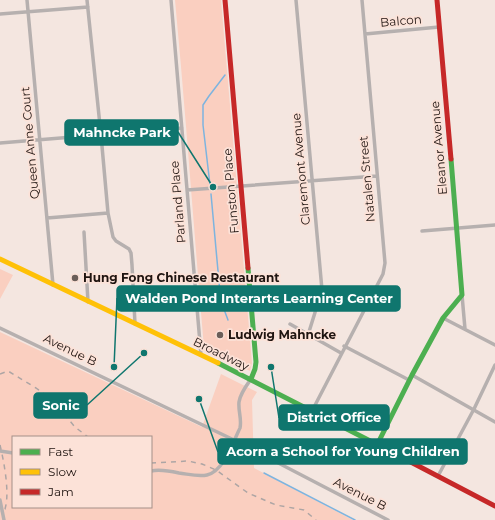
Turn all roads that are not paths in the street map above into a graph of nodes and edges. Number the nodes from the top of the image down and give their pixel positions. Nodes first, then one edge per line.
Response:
1 (27, 0) edge
2 (87, 0) edge
3 (171, 0) edge
4 (224, 0) edge
5 (296, 0) edge
6 (362, 0) edge
7 (437, 0) edge
8 (88, 7) junction
9 (28, 11) junction
10 (0, 14) edge
11 (439, 27) junction
12 (365, 34) junction
13 (182, 128) junction
14 (101, 135) junction
15 (40, 140) junction
16 (0, 143) edge
17 (377, 176) junction
18 (312, 181) junction
19 (240, 186) junction
20 (187, 190) junction
21 (108, 213) junction
22 (47, 218) junction
23 (495, 225) edge
24 (456, 228) junction
25 (422, 231) dead end
26 (84, 232) dead end
27 (3, 261) edge
28 (0, 265) edge
29 (53, 284) junction
30 (462, 295) junction
31 (88, 302) junction
32 (443, 318) junction
33 (135, 324) junction
34 (290, 324) dead end
35 (0, 328) edge
36 (465, 329) junction
37 (308, 335) junction
38 (495, 345) edge
39 (344, 346) junction
40 (341, 353) junction
41 (201, 355) junction
42 (495, 365) edge
43 (410, 377) junction
44 (251, 379) junction
45 (474, 409) junction
46 (312, 411) junction
47 (495, 422) edge
48 (234, 440) junction
49 (377, 445) junction
50 (0, 451) edge
51 (12, 453) edge
52 (152, 471) edge
53 (438, 476) junction
54 (0, 500) edge
55 (495, 506) edge
56 (4, 520) edge
57 (388, 520) edge

1 - 9 street, Queen Anne Court
2 - 8 street
3 - 13 street, Parland Place
4 - 19 street, Funston Place
5 - 18 street, Claremont Avenue
6 - 12 street, Natalen Street
7 - 11 street, Eleanor Avenue
8 - 9 street
8 - 14 street
9 - 10 street
9 - 15 street, Queen Anne Court
11 - 12 street, Balcon
11 - 24 street, Eleanor Avenue
12 - 17 street, Natalen Street
13 - 14 street
13 - 20 street, Parland Place
14 - 15 street
14 - 21 street
15 - 16 street
15 - 22 street, Queen Anne Court
17 - 18 street
17 - 39 street, Natalen Street
18 - 19 street
18 - 37 street, Claremont Avenue
19 - 20 street
19 - 44 street, Funston Place
20 - 41 street, Parland Place
21 - 22 street
21 - 33 street
22 - 29 street, Queen Anne Court
23 - 24 street
24 - 25 street
24 - 30 street, Eleanor Avenue
26 - 31 street
27 - 28 street
27 - 29 street, Broadway
29 - 31 street, Broadway
30 - 32 street
30 - 36 street, Eleanor Avenue
31 - 33 street, Broadway
32 - 36 street
32 - 43 street
33 - 41 street, Broadway
34 - 37 street
35 - 48 street, Avenue B
36 - 38 street
37 - 40 street
39 - 40 street, Natalen Street
39 - 43 street
40 - 46 street
41 - 44 street, Broadway
42 - 45 street
43 - 45 street
43 - 49 street
44 - 46 street, Broadway
44 - 48 street
45 - 47 street
45 - 53 street
46 - 49 street, Broadway
48 - 52 street
48 - 57 street, Avenue B
49 - 53 street, Broadway
50 - 51 street
53 - 55 street, Broadway
54 - 56 street

